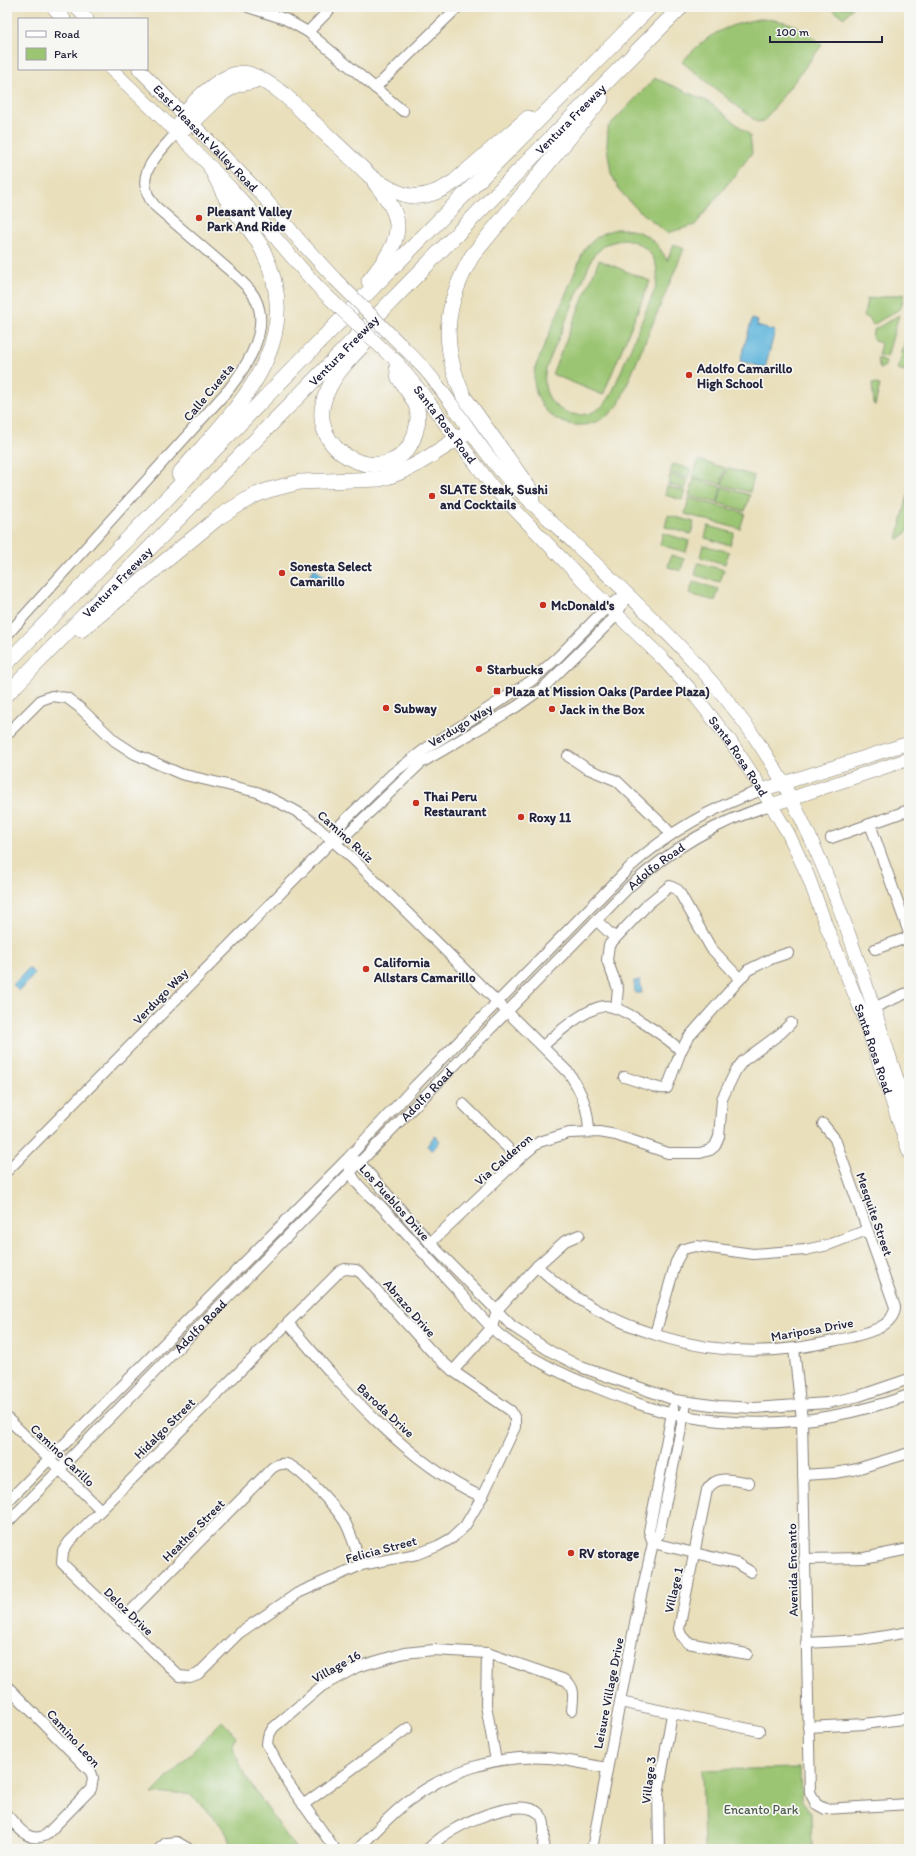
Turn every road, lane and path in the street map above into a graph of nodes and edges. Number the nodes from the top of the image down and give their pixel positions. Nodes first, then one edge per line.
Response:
1 (53, 7) edge
2 (76, 7) edge
3 (248, 7) edge
4 (332, 7) edge
5 (458, 7) edge
6 (650, 7) edge
7 (681, 7) edge
8 (63, 18) edge
9 (87, 18) edge
10 (660, 28) junction
11 (308, 32) junction
12 (113, 70) edge
13 (140, 70) edge
14 (375, 88) junction
15 (558, 100) junction
16 (403, 111) dead end
17 (188, 119) junction
18 (177, 132) junction
19 (212, 168) junction
20 (370, 176) junction
21 (442, 250) junction
22 (335, 279) joint
23 (322, 291) joint
24 (324, 338) junction
25 (393, 359) junction
26 (469, 431) junction
27 (456, 439) junction
28 (532, 503) junction
29 (121, 547) junction
30 (627, 594) junction
31 (612, 610) junction
32 (7, 635) edge
33 (7, 663) edge
34 (30, 671) junction
35 (7, 694) edge
36 (7, 734) edge
37 (909, 743) edge
38 (568, 756) dead end
39 (909, 760) edge
40 (783, 784) junction
41 (762, 790) junction
42 (791, 799) junction
43 (771, 805) junction
44 (909, 810) edge
45 (870, 824) junction
46 (671, 834) junction
47 (831, 838) dead end
48 (332, 841) junction
49 (597, 921) junction
50 (909, 933) edge
51 (909, 937) edge
52 (615, 938) junction
53 (875, 949) dead end
54 (788, 953) dead end
55 (740, 979) junction
56 (909, 992) edge
57 (498, 1002) junction
58 (616, 1008) junction
59 (873, 1008) junction
60 (507, 1011) junction
61 (791, 1023) dead end
62 (543, 1046) junction
63 (681, 1051) junction
64 (624, 1077) dead end
65 (463, 1104) dead end
66 (909, 1115) edge
67 (823, 1124) dead end
68 (589, 1131) junction
69 (909, 1152) edge
70 (348, 1158) junction
71 (519, 1159) junction
72 (359, 1162) junction
73 (7, 1171) edge
74 (349, 1172) junction
75 (867, 1230) junction
76 (579, 1235) dead end
77 (430, 1243) junction
78 (537, 1266) junction
79 (497, 1310) junction
80 (893, 1317) joint
81 (288, 1323) junction
82 (492, 1328) junction
83 (655, 1334) junction
84 (794, 1348) junction
85 (453, 1371) junction
86 (909, 1379) edge
87 (909, 1395) edge
88 (675, 1400) junction
89 (686, 1402) junction
90 (801, 1406) junction
91 (672, 1413) junction
92 (684, 1416) junction
93 (7, 1418) edge
94 (515, 1419) joint
95 (802, 1420) junction
96 (909, 1453) edge
97 (663, 1455) junction
98 (675, 1458) junction
99 (49, 1459) junction
100 (59, 1468) junction
101 (803, 1475) junction
102 (749, 1483) dead end
103 (482, 1497) junction
104 (7, 1502) edge
105 (101, 1510) junction
106 (7, 1523) edge
107 (653, 1543) junction
108 (909, 1549) edge
109 (695, 1552) junction
110 (63, 1554) joint
111 (804, 1559) junction
112 (361, 1565) junction
113 (751, 1572) dead end
114 (121, 1621) junction
115 (909, 1632) edge
116 (806, 1643) junction
117 (487, 1653) junction
118 (747, 1654) dead end
119 (187, 1678) joint
120 (7, 1686) edge
121 (620, 1702) junction
122 (572, 1710) dead end
123 (672, 1714) junction
124 (909, 1718) edge
125 (808, 1727) junction
126 (408, 1728) dead end
127 (759, 1731) dead end
128 (496, 1761) junction
129 (607, 1768) junction
130 (909, 1804) edge
131 (303, 1805) junction
132 (7, 1815) edge
133 (159, 1849) edge
134 (189, 1849) edge
135 (335, 1849) edge
136 (358, 1849) edge
137 (428, 1849) edge
138 (543, 1849) edge
139 (592, 1849) edge
140 (660, 1849) edge

1 - 8 main road
2 - 9 main road
3 - 11 street
4 - 11 street
5 - 14 street
6 - 15 highway, Ventura Freeway
7 - 10 highway, Ventura Freeway
10 - 21 highway, Ventura Freeway
10 - 28 highway
11 - 14 street
12 - 18 main road, East Pleasant Valley Road
13 - 17 main road, East Pleasant Valley Road
14 - 16 street
15 - 20 highway
15 - 24 highway, Ventura Freeway
17 - 18 highway
17 - 20 highway
17 - 22 main road, East Pleasant Valley Road
18 - 19 main road, East Pleasant Valley Road
18 - 32 street, Calle Cuesta
19 - 23 main road, East Pleasant Valley Road
19 - 29 highway
20 - 24 highway
21 - 25 highway
21 - 34 highway, Ventura Freeway
22 - 26 main road, Santa Rosa Road, bridge
23 - 25 main road, Santa Rosa Road, bridge
24 - 29 highway, Ventura Freeway
25 - 27 main road, Santa Rosa Road
26 - 27 highway
26 - 28 main road, Santa Rosa Road
27 - 31 main road, Santa Rosa Road
27 - 34 highway
28 - 30 main road, Santa Rosa Road
29 - 33 highway, Ventura Freeway
30 - 31 street, Verdugo Way
30 - 40 main road, Santa Rosa Road
31 - 41 main road, Santa Rosa Road
31 - 48 street, Verdugo Way
34 - 35 highway, Ventura Freeway
36 - 48 street, Camino Ruiz
37 - 40 main road, Adolfo Road
38 - 46 street
39 - 42 main road, Adolfo Road
40 - 41 main road, Adolfo Road
40 - 42 main road, Santa Rosa Road
41 - 43 main road, Santa Rosa Road
41 - 46 street, Adolfo Road
42 - 43 main road, Adolfo Road
42 - 59 main road, Santa Rosa Road
43 - 49 street, Adolfo Road
43 - 69 main road, Santa Rosa Road
44 - 45 street
45 - 47 street
45 - 50 street
46 - 57 street, Adolfo Road
48 - 57 street, Camino Ruiz
48 - 73 street, Verdugo Way
49 - 52 street
49 - 60 street, Adolfo Road
51 - 53 street
52 - 55 street
52 - 58 street
54 - 55 street
55 - 63 street
56 - 59 street
57 - 60 street, Camino Ruiz
57 - 70 street, Adolfo Road
58 - 62 street
58 - 63 street
59 - 66 main road, Santa Rosa Road
60 - 62 street, Camino Ruiz
60 - 72 street, Adolfo Road
61 - 68 street, Via Calderon
62 - 68 street, Camino Ruiz
63 - 64 street
65 - 71 street
67 - 75 street, Mesquite Street
68 - 71 street, Via Calderon
70 - 72 street, Los Pueblos Drive
70 - 74 street, Los Pueblos Drive
70 - 99 street, Adolfo Road
71 - 77 street, Via Calderon
72 - 74 street, Adolfo Road
72 - 77 street, Los Pueblos Drive
74 - 82 street, Los Pueblos Drive
74 - 100 street, Adolfo Road
75 - 80 street, Mesquite Street
75 - 83 street
76 - 78 street
77 - 79 street, Los Pueblos Drive
78 - 79 street
78 - 83 street, Mariposa Drive
79 - 82 street
79 - 88 street, Los Pueblos Drive
80 - 84 street, Mariposa Drive
81 - 85 street, Abrazo Drive
81 - 103 street, Baroda Drive
81 - 105 street, Hidalgo Street
82 - 85 street
82 - 91 street, Los Pueblos Drive
83 - 84 street, Mariposa Drive
84 - 90 street, Avenida Encanto
85 - 94 street, Abrazo Drive
86 - 90 street, Los Pueblos Drive
87 - 95 street, Los Pueblos Drive
88 - 89 street, Los Pueblos Drive
88 - 91 street, Leisure Village Drive
89 - 90 street, Los Pueblos Drive
89 - 92 street, Leisure Village Drive
90 - 95 street, Avenida Encanto
91 - 92 street, Los Pueblos Drive
91 - 97 street, Leisure Village Drive
92 - 95 street, Los Pueblos Drive
92 - 98 street, Leisure Village Drive
93 - 99 street, Camino Carillo
94 - 103 street, Felicia Street
95 - 101 street, Avenida Encanto
96 - 101 street
97 - 98 street
97 - 107 street, Leisure Village Drive
98 - 107 street, Leisure Village Drive
99 - 100 street, Camino Carillo
99 - 104 street, Adolfo Road
100 - 105 street, Camino Carillo
100 - 106 street, Adolfo Road
101 - 111 street, Avenida Encanto
102 - 109 street, Village 1
103 - 112 street, Felicia Street
105 - 110 street, Hidalgo Street
107 - 109 street, Village 1
107 - 121 street, Leisure Village Drive
108 - 111 street
109 - 113 street, Village 1
109 - 118 street, Village 1
110 - 114 street, Deloz Drive
111 - 116 street, Avenida Encanto
112 - 114 street, Heather Street
112 - 119 street, Felicia Street
114 - 119 street, Deloz Drive
115 - 116 street
116 - 125 street, Avenida Encanto
117 - 122 street, Village 16
117 - 128 street
117 - 131 street, Village 16
120 - 132 street, Camino Leon
121 - 123 street
121 - 129 street, Leisure Village Drive
123 - 127 street
123 - 140 street, Village 3
124 - 125 street
125 - 130 street, Avenida Encanto
126 - 131 street
128 - 129 street
128 - 136 street
129 - 139 street, Leisure Village Drive
131 - 135 street, Village 16
133 - 134 street
137 - 138 street

